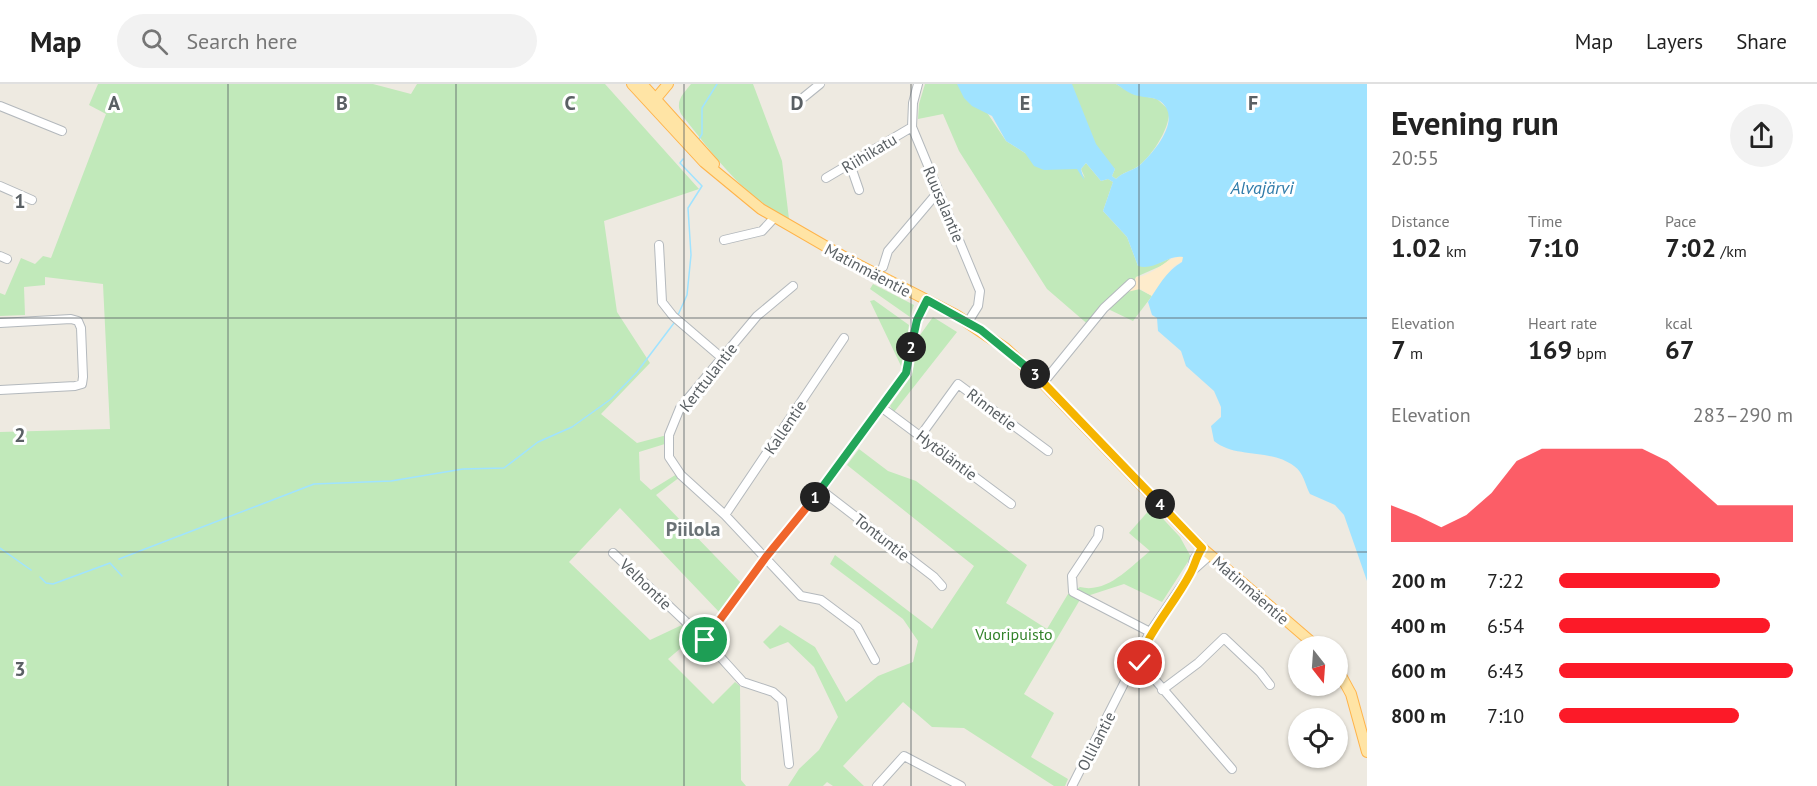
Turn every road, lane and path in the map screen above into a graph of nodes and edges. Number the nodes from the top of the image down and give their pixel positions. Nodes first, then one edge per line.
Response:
1 (632, 84) edge
2 (668, 84) edge
3 (820, 84) edge
4 (918, 84) edge
5 (649, 93) edge
6 (804, 96) dead end
7 (0, 106) edge
8 (912, 127) junction
9 (62, 131) dead end
10 (850, 164) junction
11 (826, 178) dead end
12 (0, 186) edge
13 (859, 190) dead end
14 (938, 192) junction
15 (32, 200) dead end
16 (774, 218) junction
17 (724, 240) dead end
18 (659, 245) dead end
19 (883, 267) dead end
20 (1131, 283) dead end
21 (793, 286) dead end
22 (927, 300) junction
23 (969, 322) junction
24 (0, 323) edge
25 (844, 338) dead end
26 (722, 358) junction
27 (1043, 383) junction
28 (0, 390) edge
29 (881, 407) junction
30 (921, 435) junction
31 (1047, 450) dead end
32 (821, 490) junction
33 (1011, 504) dead end
34 (725, 515) junction
35 (1100, 530) dead end
36 (1206, 552) junction
37 (613, 553) dead end
38 (766, 557) junction
39 (942, 586) dead end
40 (1150, 632) junction
41 (1304, 636) edge
42 (705, 640) junction
43 (875, 660) dead end
44 (1138, 660) junction
45 (1270, 685) dead end
46 (1348, 688) edge
47 (1162, 690) junction
48 (1367, 752) edge
49 (789, 764) dead end
50 (1232, 769) dead end
51 (877, 786) edge
52 (961, 786) edge
53 (1072, 786) edge

1 - 5 main road, Matinmäentie
2 - 5 main road
3 - 6 street
4 - 8 street, Ruusalantie
5 - 16 main road, Matinmäentie
7 - 9 street
8 - 10 street, Riihikatu
8 - 14 street, Ruusalantie
10 - 11 street, Riihikatu
10 - 13 street
12 - 15 street
14 - 19 street
14 - 23 street, Ruusalantie
16 - 17 street
16 - 22 main road, Matinmäentie
18 - 26 street
20 - 27 street
21 - 26 street, Kerttulantie
22 - 23 main road, Matinmäentie
22 - 29 street
23 - 27 main road, Matinmäentie
24 - 28 street
25 - 34 street, Kallentie
26 - 34 street, Kerttulantie
27 - 36 main road, Matinmäentie
29 - 30 street, Hytöläntie
29 - 32 street
30 - 31 street, Rinnetie
30 - 33 street, Hytöläntie
32 - 38 street
32 - 39 street, Tontuntie
34 - 38 street, Kerttulantie
35 - 40 street
36 - 40 street, Ollilantie
36 - 41 main road, Matinmäentie
37 - 42 street, Velhontie
38 - 42 street
38 - 43 street, Kerttulantie
40 - 44 street, Ollilantie
42 - 49 street, Velhontie
44 - 47 street
44 - 53 street, Ollilantie
45 - 47 street
46 - 48 main road
47 - 50 street
51 - 52 street

